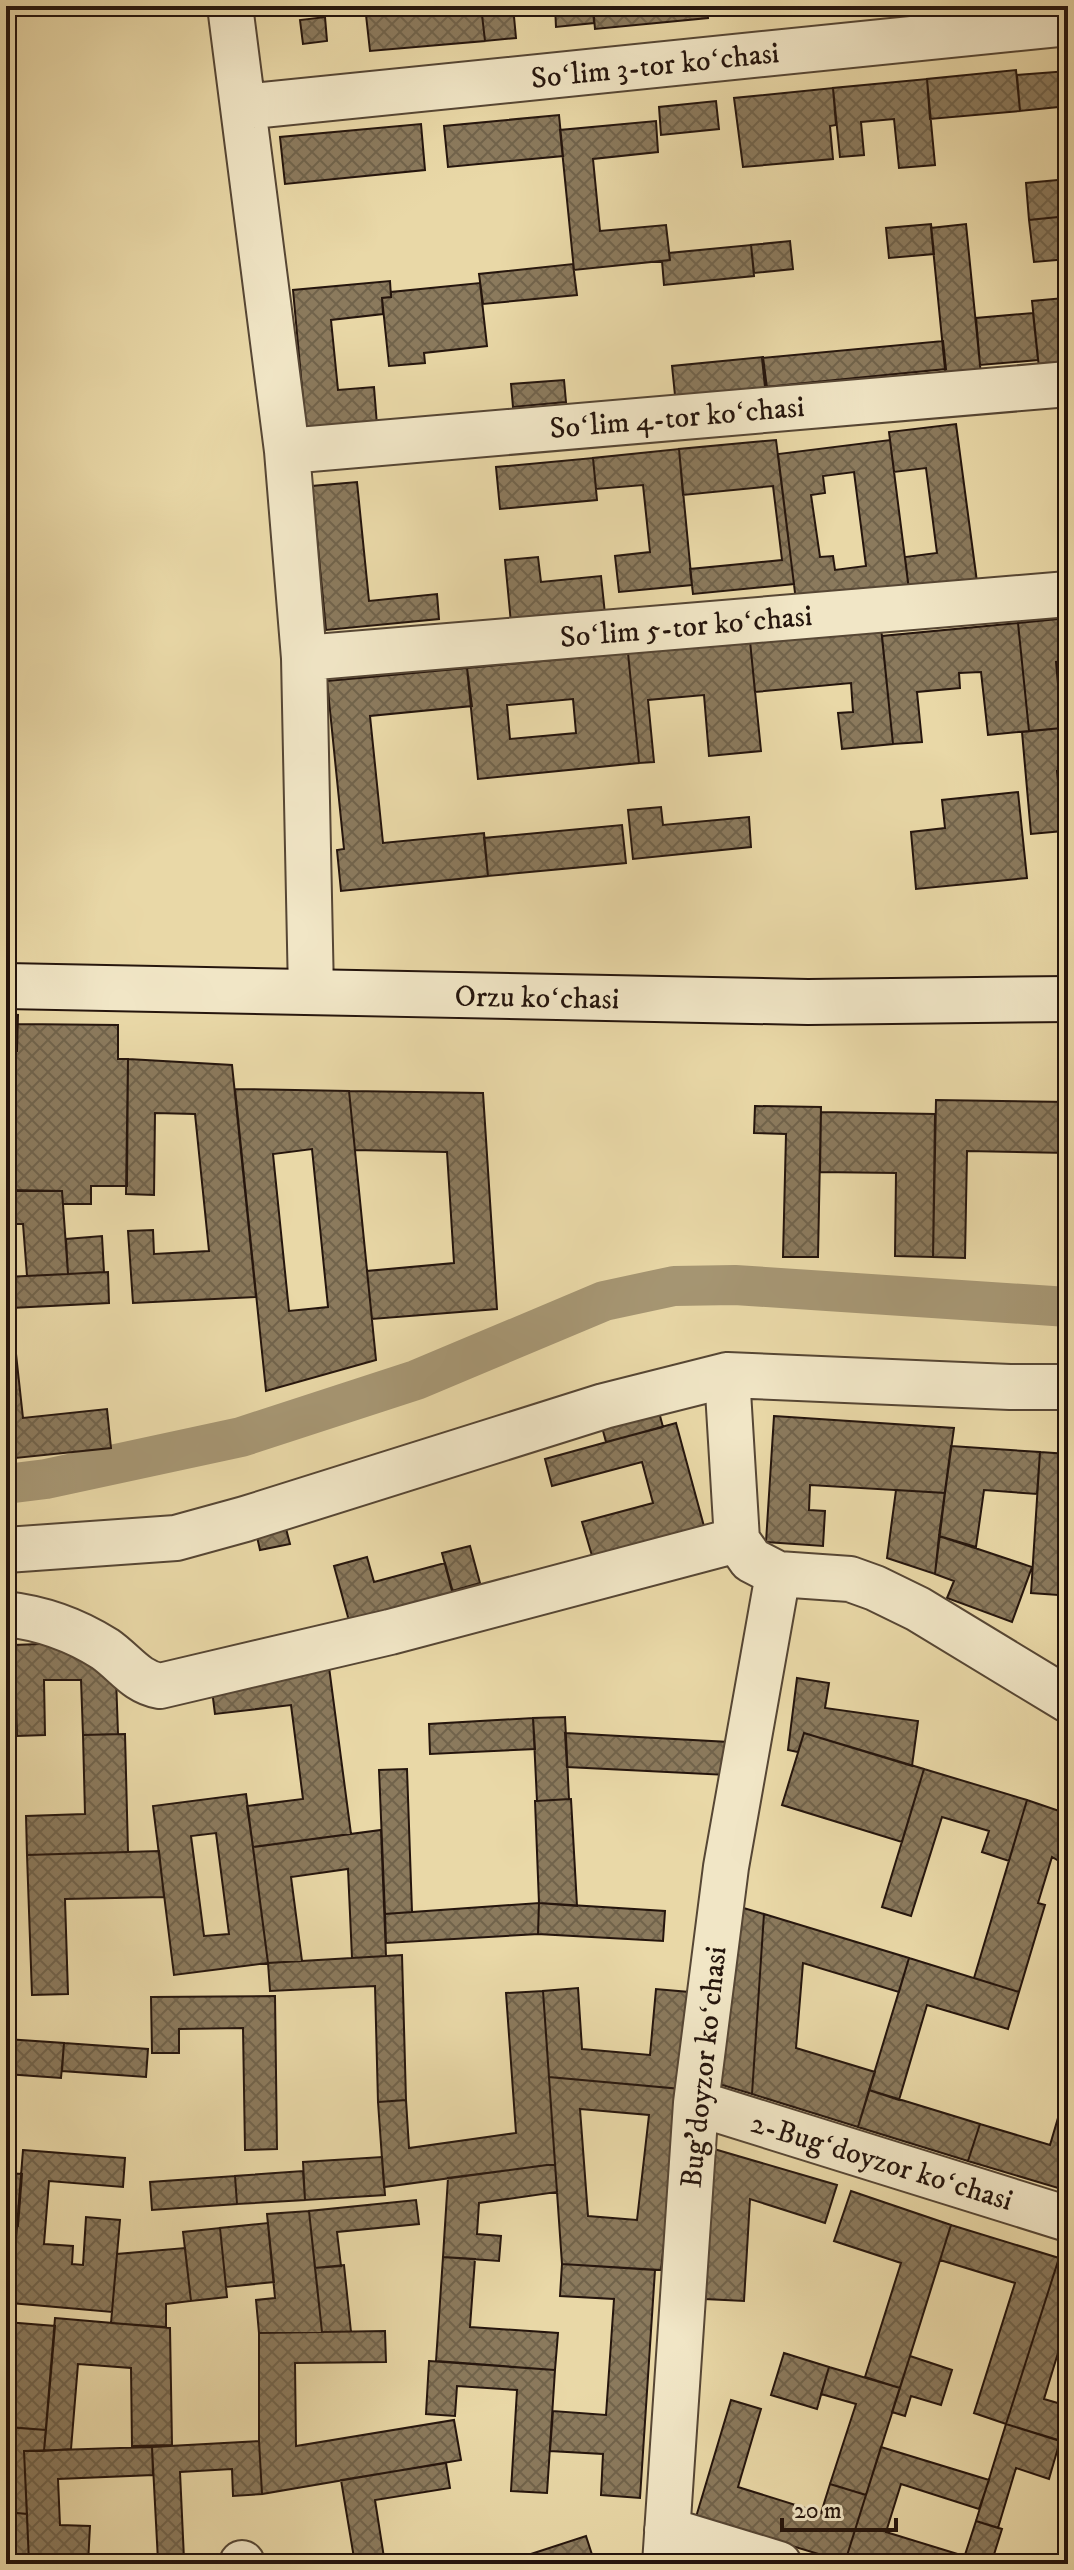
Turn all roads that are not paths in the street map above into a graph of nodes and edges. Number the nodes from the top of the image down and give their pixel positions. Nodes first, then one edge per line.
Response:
1 (230, 6) edge
2 (1068, 23) edge
3 (243, 107) junction
4 (1068, 384) edge
5 (287, 451) junction
6 (1068, 594) edge
7 (304, 658) junction
8 (6, 986) edge
9 (311, 992) junction
10 (1068, 999) edge
11 (727, 1375) junction
12 (1068, 1387) edge
13 (737, 1540) junction
14 (6, 1550) edge
15 (778, 1574) junction
16 (6, 1614) edge
17 (1068, 1700) edge
18 (696, 2103) junction
19 (1068, 2219) edge
20 (666, 2547) edge
21 (779, 2564) edge

1 - 3 street
2 - 3 street, Soʻlim 3-tor koʻchasi
3 - 5 street
4 - 5 street, Soʻlim 4-tor koʻchasi
5 - 7 street
6 - 7 street, Soʻlim 5-tor koʻchasi
7 - 9 street
8 - 9 street, Orzu koʻchasi
9 - 10 street, Orzu koʻchasi
11 - 12 street
11 - 13 street
11 - 14 street
13 - 15 street
13 - 16 street
15 - 17 street
15 - 18 street, Bug'doyzor koʻchasi
18 - 19 street, 2-Bugʻdoyzor koʻchasi
18 - 20 street, Bug'doyzor koʻchasi
20 - 21 street

